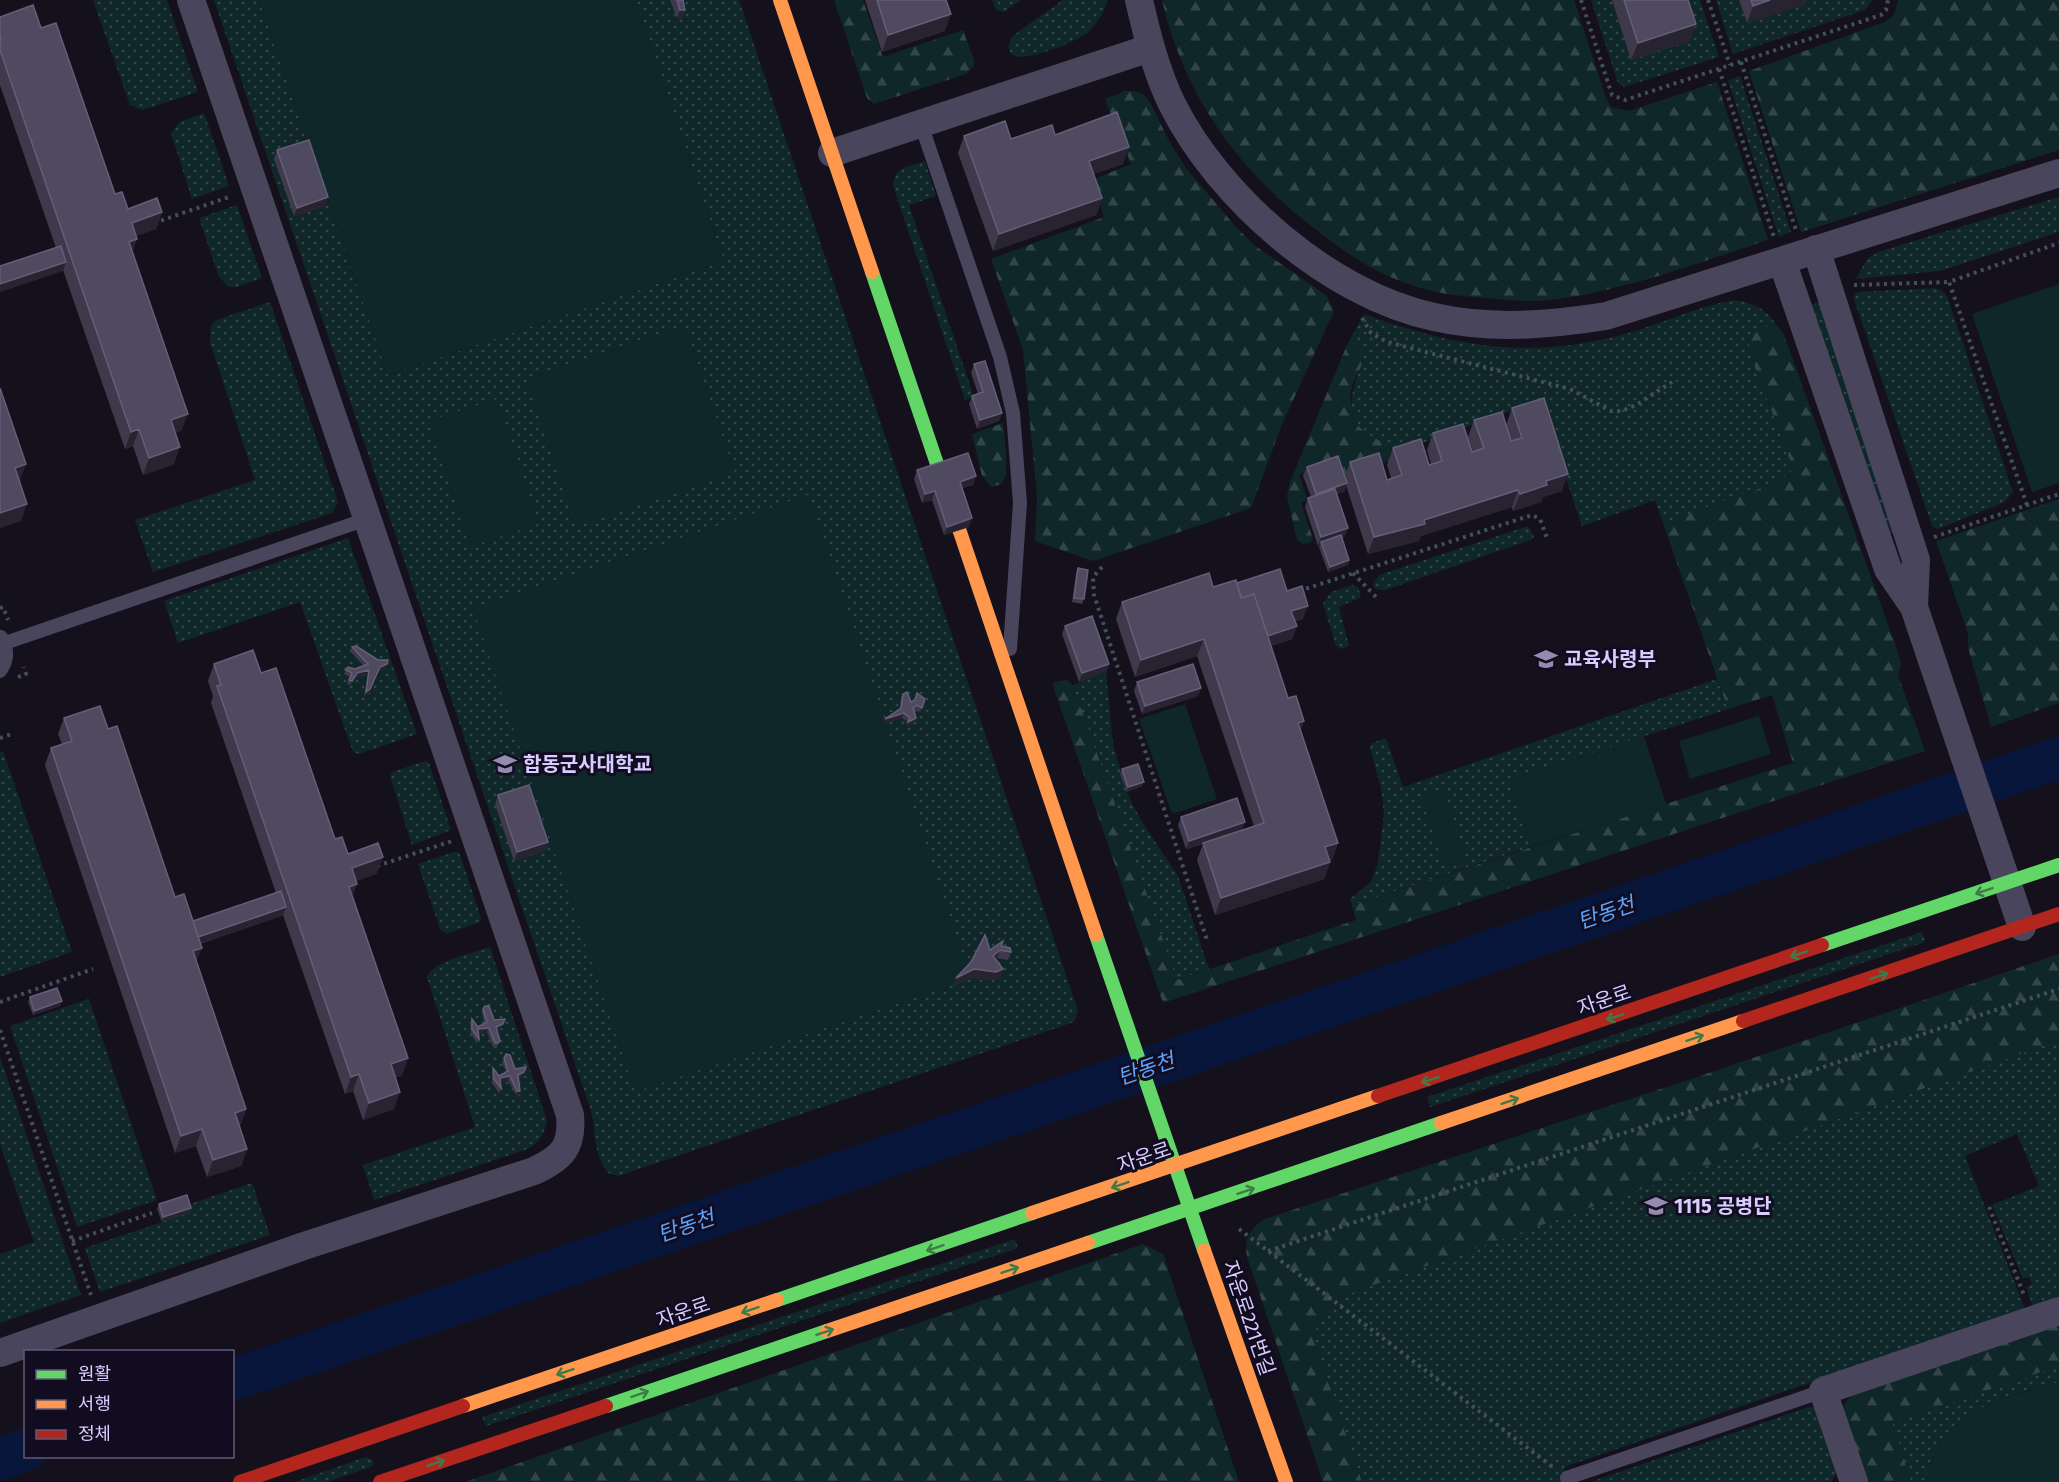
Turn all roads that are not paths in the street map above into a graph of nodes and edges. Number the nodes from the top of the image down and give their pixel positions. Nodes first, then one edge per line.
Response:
1 (190, 0) edge
2 (780, 0) edge
3 (1139, 0) edge
4 (1150, 48) junction
5 (921, 124) junction
6 (832, 153) junction
7 (2059, 173) edge
8 (1807, 243) junction
9 (1779, 252) junction
10 (367, 519) junction
11 (1914, 607) junction
12 (5, 635) edge
13 (0, 671) edge
14 (1008, 675) junction
15 (2059, 865) edge
16 (2007, 883) junction
17 (2059, 914) edge
18 (2022, 927) junction
19 (1175, 1166) junction
20 (1190, 1210) junction
21 (2047, 1315) edge
22 (0, 1353) edge
23 (1823, 1391) junction
24 (1567, 1478) road end
25 (386, 1481) edge
26 (1853, 1481) edge
27 (240, 1482) edge
28 (1286, 1482) edge

1 - 10 street
2 - 6 street, 자운로221번길
3 - 4 street
4 - 5 street
4 - 9 street
5 - 6 street
5 - 14 lane
6 - 14 street, 자운로221번길
7 - 8 street
8 - 9 street
8 - 11 street
9 - 11 street
10 - 12 lane
10 - 22 street
11 - 16 street
12 - 13 lane
14 - 19 street, 자운로221번길
15 - 16 street, 자운로
16 - 18 street
16 -> 19 street, 자운로
17 - 18 street
20 -> 18 street
19 - 20 street, 자운로221번길
19 -> 27 street, 자운로
25 -> 20 street
20 - 28 street, 자운로221번길
21 - 23 street
23 - 24 lane
23 - 26 street

